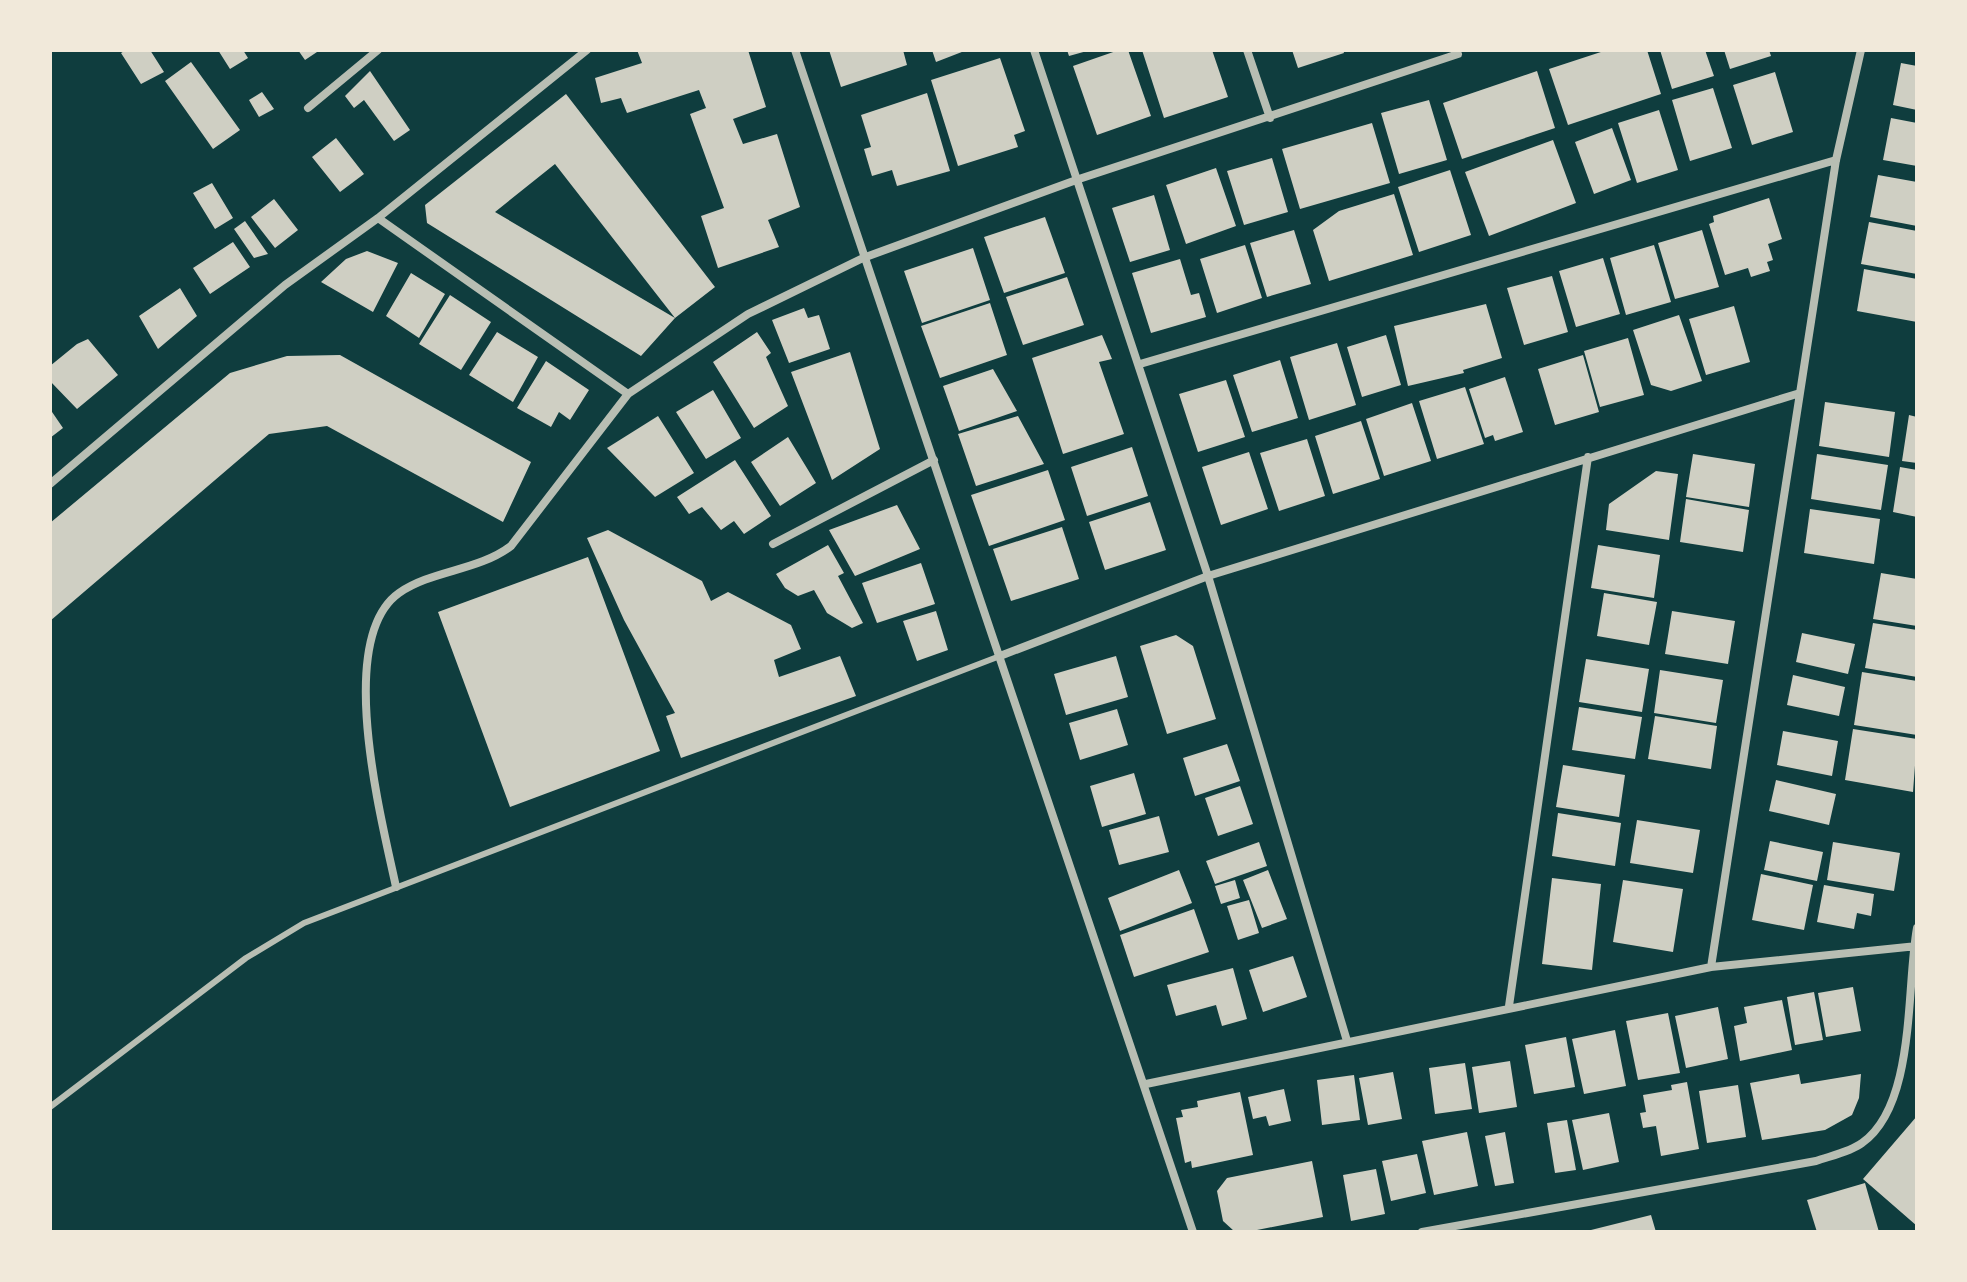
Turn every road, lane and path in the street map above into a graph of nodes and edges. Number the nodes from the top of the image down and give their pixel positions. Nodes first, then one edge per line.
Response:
1 (378, 50) edge
2 (587, 50) edge
3 (795, 50) edge
4 (1034, 50) edge
5 (1247, 50) edge
6 (1468, 50) edge
7 (1861, 50) edge
8 (1458, 52) edge
9 (308, 108) dead end
10 (1270, 118) junction
11 (1836, 160) junction
12 (1079, 179) junction
13 (378, 218) junction
14 (863, 258) junction
15 (1140, 364) junction
16 (1800, 393) junction
17 (628, 394) junction
18 (1588, 457) junction
19 (934, 460) junction
20 (50, 484) edge
21 (773, 544) dead end
22 (1208, 576) junction
23 (1000, 656) junction
24 (396, 887) junction
25 (1917, 928) edge
26 (1915, 946) edge
27 (1711, 967) junction
28 (1509, 1006) junction
29 (1347, 1041) junction
30 (1146, 1084) junction
31 (50, 1107) edge
32 (1193, 1232) edge
33 (1422, 1232) edge

1 - 9 street
2 - 13 street
3 - 14 street
4 - 12 street
5 - 10 street
6 - 8 street
7 - 11 street
8 - 10 street
10 - 12 street
11 - 15 street
11 - 16 street
12 - 14 street
12 - 15 street
13 - 17 street
13 - 20 street
14 - 17 street
14 - 19 street
15 - 22 street
16 - 18 street
16 - 27 street
17 - 24 street
18 - 22 street
18 - 28 street
19 - 21 street
19 - 23 street
22 - 23 street
22 - 29 street
23 - 24 lane
23 - 30 street
24 - 31 lane
25 - 26 street
26 - 27 street
26 - 33 street
27 - 28 street
28 - 29 street
29 - 30 street
30 - 32 street

